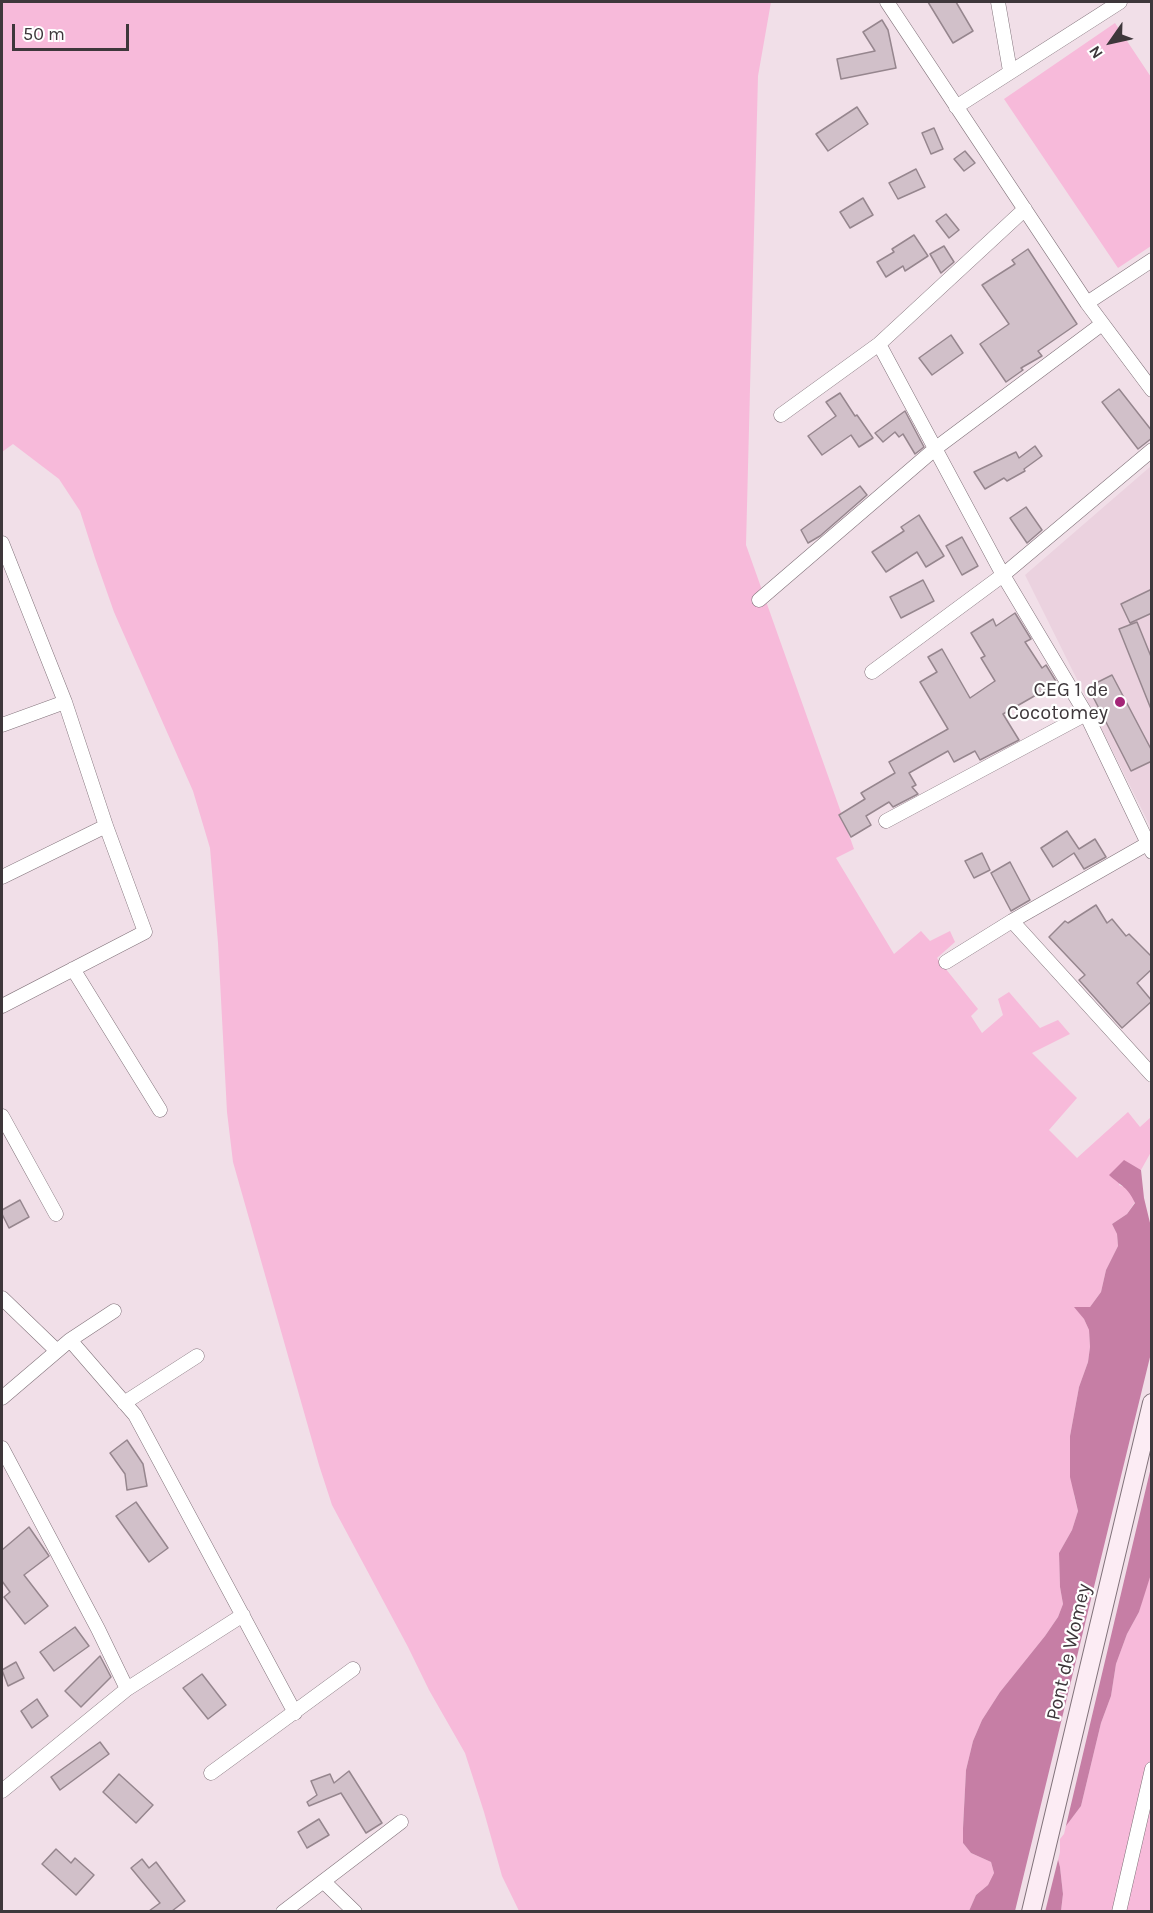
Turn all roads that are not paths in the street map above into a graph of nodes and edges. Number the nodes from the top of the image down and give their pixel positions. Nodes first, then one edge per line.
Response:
1 (887, 2) edge
2 (998, 2) edge
3 (1120, 2) edge
4 (1010, 71) junction
5 (956, 107) junction
6 (1025, 209) junction
7 (1152, 260) edge
8 (1087, 303) junction
9 (1102, 324) junction
10 (879, 344) junction
11 (1152, 390) edge
12 (781, 415) dead end
13 (936, 448) junction
14 (1152, 450) edge
15 (2, 543) edge
16 (1003, 575) junction
17 (759, 600) dead end
18 (872, 672) dead end
19 (65, 702) junction
20 (1086, 714) junction
21 (2, 725) edge
22 (886, 821) dead end
23 (106, 826) junction
24 (1149, 848) edge
25 (2, 877) edge
26 (1011, 921) junction
27 (945, 962) dead end
28 (74, 969) junction
29 (2, 1006) edge
30 (1152, 1075) edge
31 (160, 1110) dead end
32 (2, 1116) edge
33 (56, 1214) dead end
34 (2, 1298) edge
35 (114, 1311) dead end
36 (70, 1340) junction
37 (57, 1351) junction
38 (197, 1356) dead end
39 (2, 1398) edge
40 (124, 1403) junction
41 (1152, 1403) edge
42 (2, 1448) edge
43 (243, 1615) junction
44 (353, 1669) dead end
45 (127, 1689) junction
46 (295, 1713) junction
47 (1152, 1769) edge
48 (211, 1773) dead end
49 (2, 1791) edge
50 (401, 1822) dead end
51 (324, 1882) junction
52 (283, 1911) edge
53 (355, 1911) edge
54 (1031, 1911) edge
55 (1119, 1911) edge

1 - 5 street
2 - 4 street
3 - 4 street
4 - 5 street
5 - 6 street
6 - 8 street
6 - 10 street
7 - 8 street
8 - 9 street
9 - 11 street
9 - 13 street
10 - 12 street
10 - 13 street
13 - 16 street
13 - 17 street
14 - 16 street
15 - 19 street
16 - 18 street
16 - 20 street
19 - 21 street
19 - 23 street
20 - 22 street
20 - 24 street
23 - 25 street
23 - 28 street
24 - 26 street
26 - 27 street
26 - 30 street
28 - 29 street
28 - 31 street
32 - 33 street
34 - 37 street
35 - 36 street
36 - 37 street
36 - 40 street
37 - 39 street
38 - 40 street
40 - 43 street
41 - 54 main road, Pont de Womey
42 - 45 street
43 - 45 street
43 - 46 street
44 - 46 street
45 - 49 street
46 - 48 street
47 - 55 street
50 - 51 street
51 - 52 street
51 - 53 street

